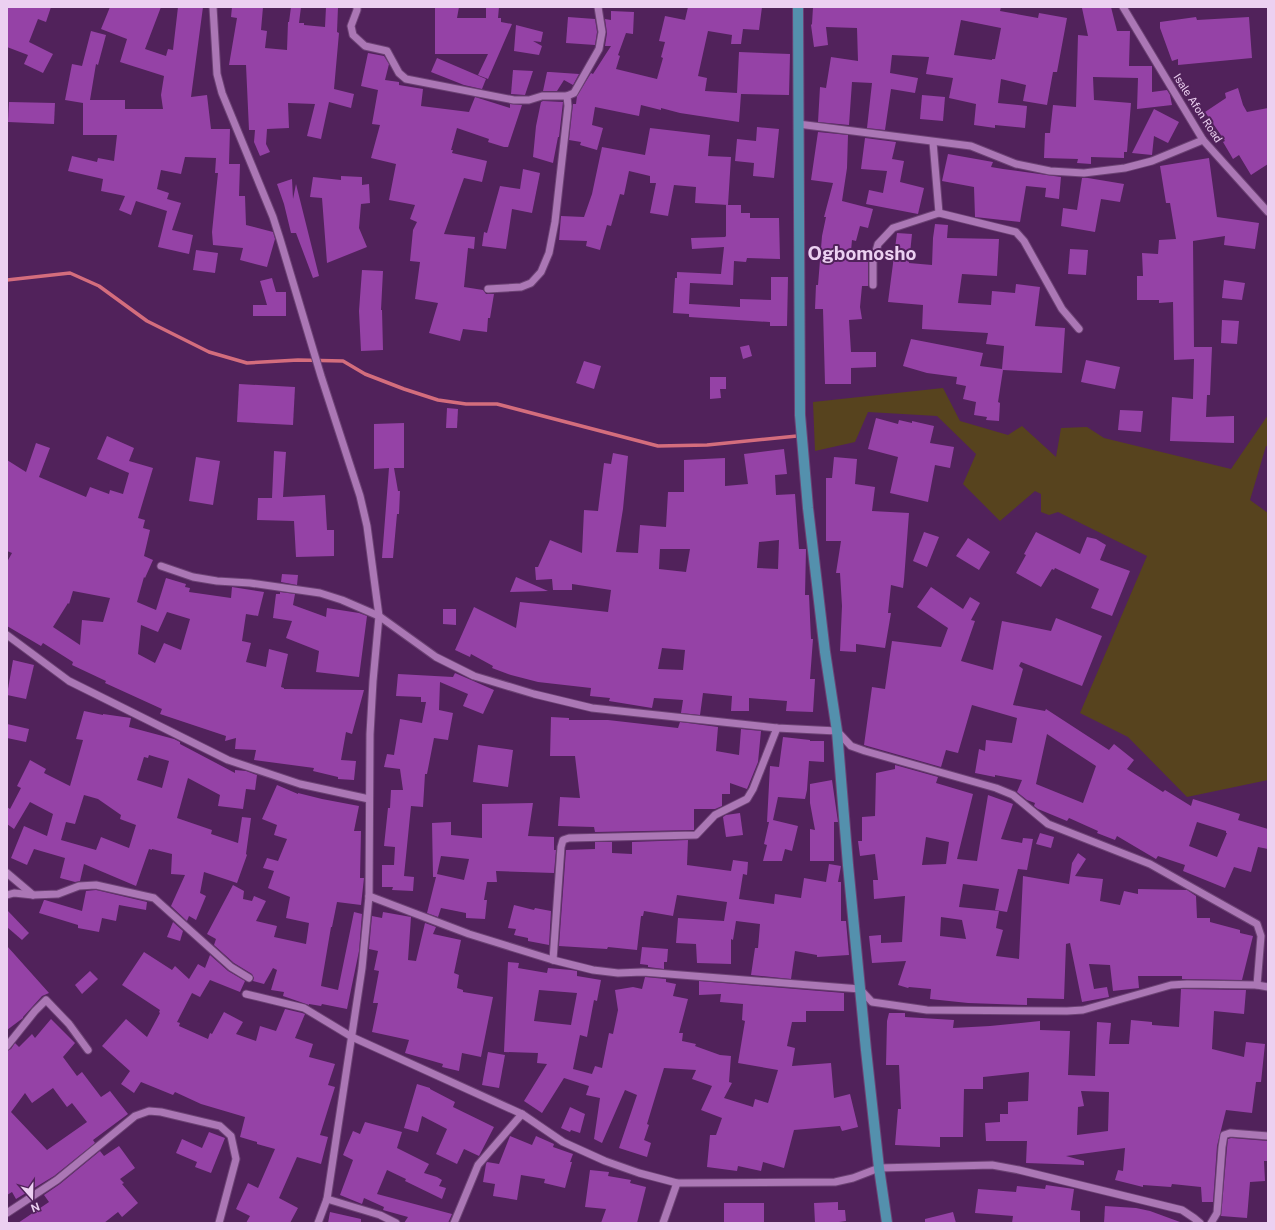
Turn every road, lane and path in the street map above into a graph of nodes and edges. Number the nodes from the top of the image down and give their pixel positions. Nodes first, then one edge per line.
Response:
1 (213, 7) edge
2 (357, 7) edge
3 (598, 7) edge
4 (798, 7) edge
5 (1123, 7) edge
6 (567, 96) junction
7 (798, 124) junction
8 (1203, 140) junction
9 (933, 142) junction
10 (1268, 212) edge
11 (939, 213) junction
12 (873, 285) dead end
13 (488, 289) dead end
14 (1079, 329) dead end
15 (161, 566) dead end
16 (379, 616) junction
17 (7, 635) edge
18 (777, 728) junction
19 (837, 731) junction
20 (369, 799) junction
21 (7, 873) edge
22 (7, 895) edge
23 (33, 895) junction
24 (369, 896) junction
25 (553, 960) junction
26 (249, 978) dead end
27 (1257, 985) junction
28 (1268, 987) edge
29 (860, 989) junction
30 (246, 994) dead end
31 (352, 1037) junction
32 (7, 1046) edge
33 (88, 1050) dead end
34 (522, 1114) junction
35 (1268, 1136) edge
36 (878, 1168) junction
37 (677, 1183) junction
38 (327, 1198) junction
39 (7, 1212) edge
40 (220, 1223) edge
41 (318, 1223) edge
42 (396, 1223) edge
43 (454, 1223) edge
44 (663, 1223) edge
45 (887, 1223) edge
46 (1200, 1223) edge
47 (1211, 1223) edge

1 - 16 street
2 - 6 street
3 - 6 street
4 - 7 main road
5 - 8 street, Isale Afon Road
6 - 13 street
7 - 9 street
7 - 19 main road
8 - 9 street
8 - 10 street, Isale Afon Road
9 - 11 street
11 - 12 street
11 - 14 street
15 - 16 street
16 - 18 street
16 - 20 street
17 - 20 street
18 - 19 street
18 - 25 street
19 - 27 street
19 - 29 main road
20 - 24 street
21 - 23 street
22 - 23 street
23 - 26 street
24 - 25 street
24 - 31 street
25 - 29 street
27 - 28 street
27 - 29 street
29 - 36 main road
30 - 31 street
31 - 34 street
31 - 38 street
32 - 33 street
34 - 37 street
34 - 43 street
35 - 47 street
36 - 37 street
36 - 45 main road
36 - 46 street
37 - 44 street
38 - 41 street
38 - 42 street
39 - 40 street

